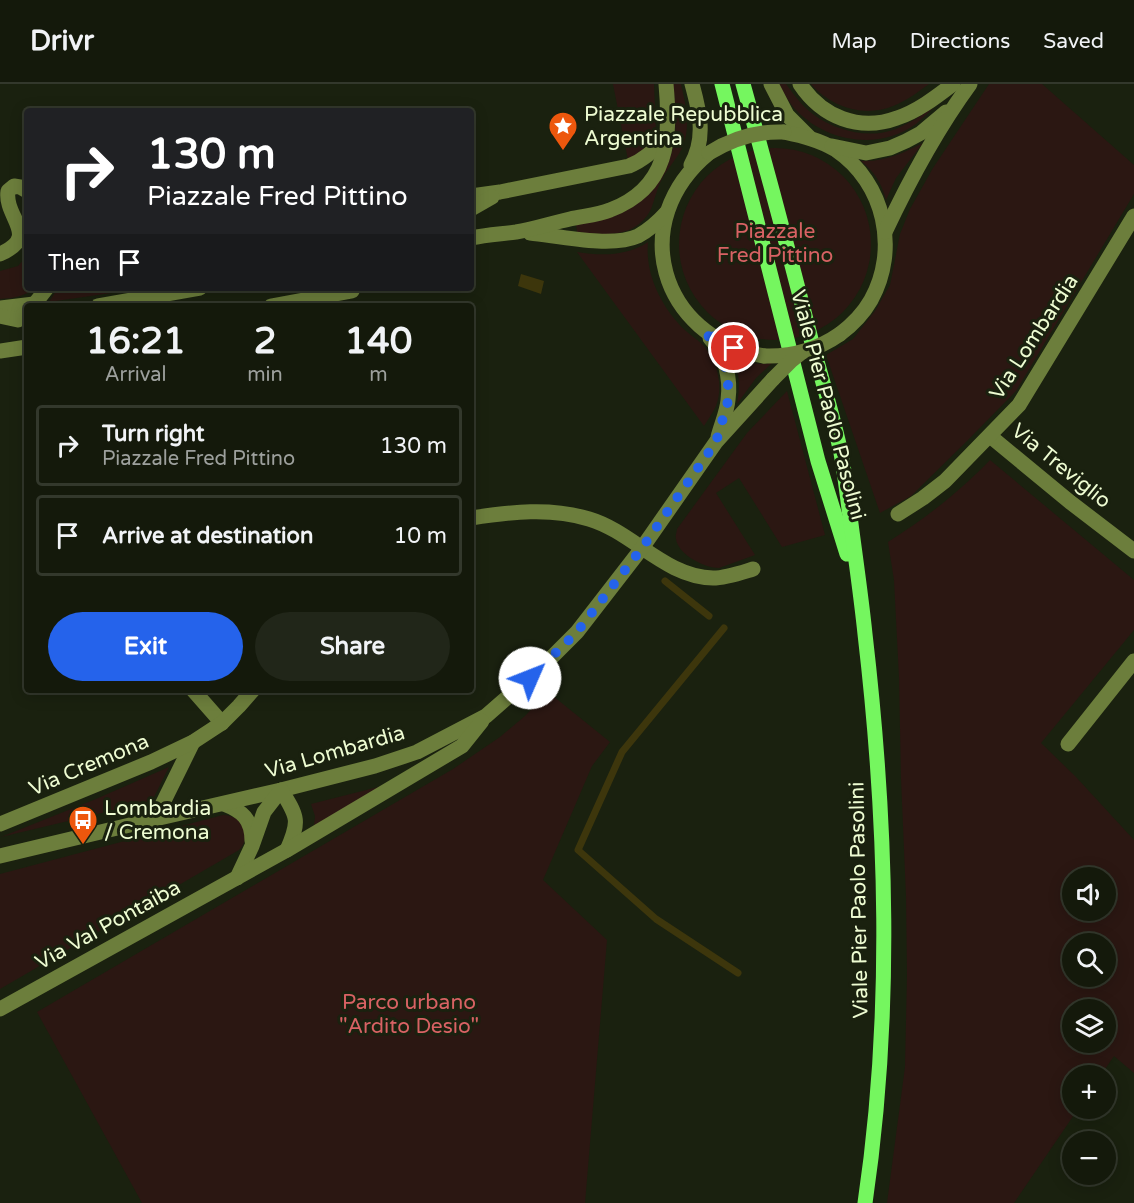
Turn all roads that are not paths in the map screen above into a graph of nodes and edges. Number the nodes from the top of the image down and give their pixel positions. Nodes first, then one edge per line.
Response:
1 (666, 84) edge
2 (692, 84) edge
3 (722, 84) edge
4 (743, 84) edge
5 (771, 84) edge
6 (800, 84) edge
7 (953, 84) edge
8 (970, 84) edge
9 (955, 104) junction
10 (667, 136) junction
11 (808, 137) junction
12 (827, 145) junction
13 (685, 176) junction
14 (24, 189) edge
15 (500, 192) junction
16 (474, 196) edge
17 (5, 203) edge
18 (474, 207) edge
19 (667, 212) junction
20 (1134, 216) edge
21 (24, 219) edge
22 (518, 231) junction
23 (885, 232) junction
24 (474, 238) edge
25 (0, 254) edge
26 (174, 291) edge
27 (352, 291) dead end
28 (113, 303) edge
29 (287, 303) edge
30 (0, 308) edge
31 (24, 311) edge
32 (24, 313) edge
33 (24, 314) edge
34 (0, 316) edge
35 (0, 324) edge
36 (704, 331) junction
37 (24, 347) edge
38 (0, 351) edge
39 (801, 352) junction
40 (990, 436) junction
41 (716, 442) junction
42 (898, 514) dead end
43 (474, 518) edge
44 (642, 548) junction
45 (1134, 551) edge
46 (753, 568) dead end
47 (861, 597) junction
48 (1134, 661) edge
49 (196, 693) edge
50 (250, 693) edge
51 (486, 716) junction
52 (222, 723) junction
53 (193, 742) junction
54 (1068, 744) dead end
55 (281, 790) junction
56 (224, 804) junction
57 (155, 819) junction
58 (0, 824) edge
59 (252, 846) junction
60 (287, 850) junction
61 (0, 856) edge
62 (237, 878) junction
63 (0, 1009) edge
64 (865, 1203) edge

1 - 10 street
2 - 13 street
3 - 47 main road, Viale Pier Paolo Pasolini
4 - 47 main road, Viale Pier Paolo Pasolini
5 - 11 street
6 - 7 street
8 - 9 street
9 - 12 street
9 - 23 street
10 - 15 street
10 - 22 street
11 - 12 street
11 - 13 street, bridge
12 - 23 street
13 - 19 street
14 - 17 street
15 - 16 street
15 - 18 street
17 - 21 street
17 - 25 street
19 - 22 street
19 - 36 street
20 - 40 street, Via Lombardia
22 - 24 street
23 - 39 street, bridge
26 - 28 street
27 - 29 street
30 - 31 street
32 - 34 street
33 - 35 street
36 - 39 street, bridge
36 - 41 street, Via Lombardia
37 - 38 street
39 - 41 street, Via Lombardia, bridge
40 - 42 street, Via Lombardia
40 - 45 street, Via Treviglio
41 - 44 street, Via Lombardia
43 - 44 street
44 - 46 street
44 - 51 street, Via Lombardia
47 - 64 main road, Viale Pier Paolo Pasolini
48 - 54 street
49 - 52 street
50 - 52 street, Via Cremona
51 - 55 street, Via Lombardia
51 - 60 street, Via Val Pontaiba
52 - 53 street, Via Cremona
53 - 57 street
53 - 58 street, Via Cremona
55 - 56 street, Via Lombardia
55 - 59 street
55 - 60 street
56 - 57 street, Via Lombardia
56 - 59 street
57 - 61 street, Via Lombardia
59 - 62 street
60 - 62 street, Via Val Pontaiba
62 - 63 street, Via Val Pontaiba

